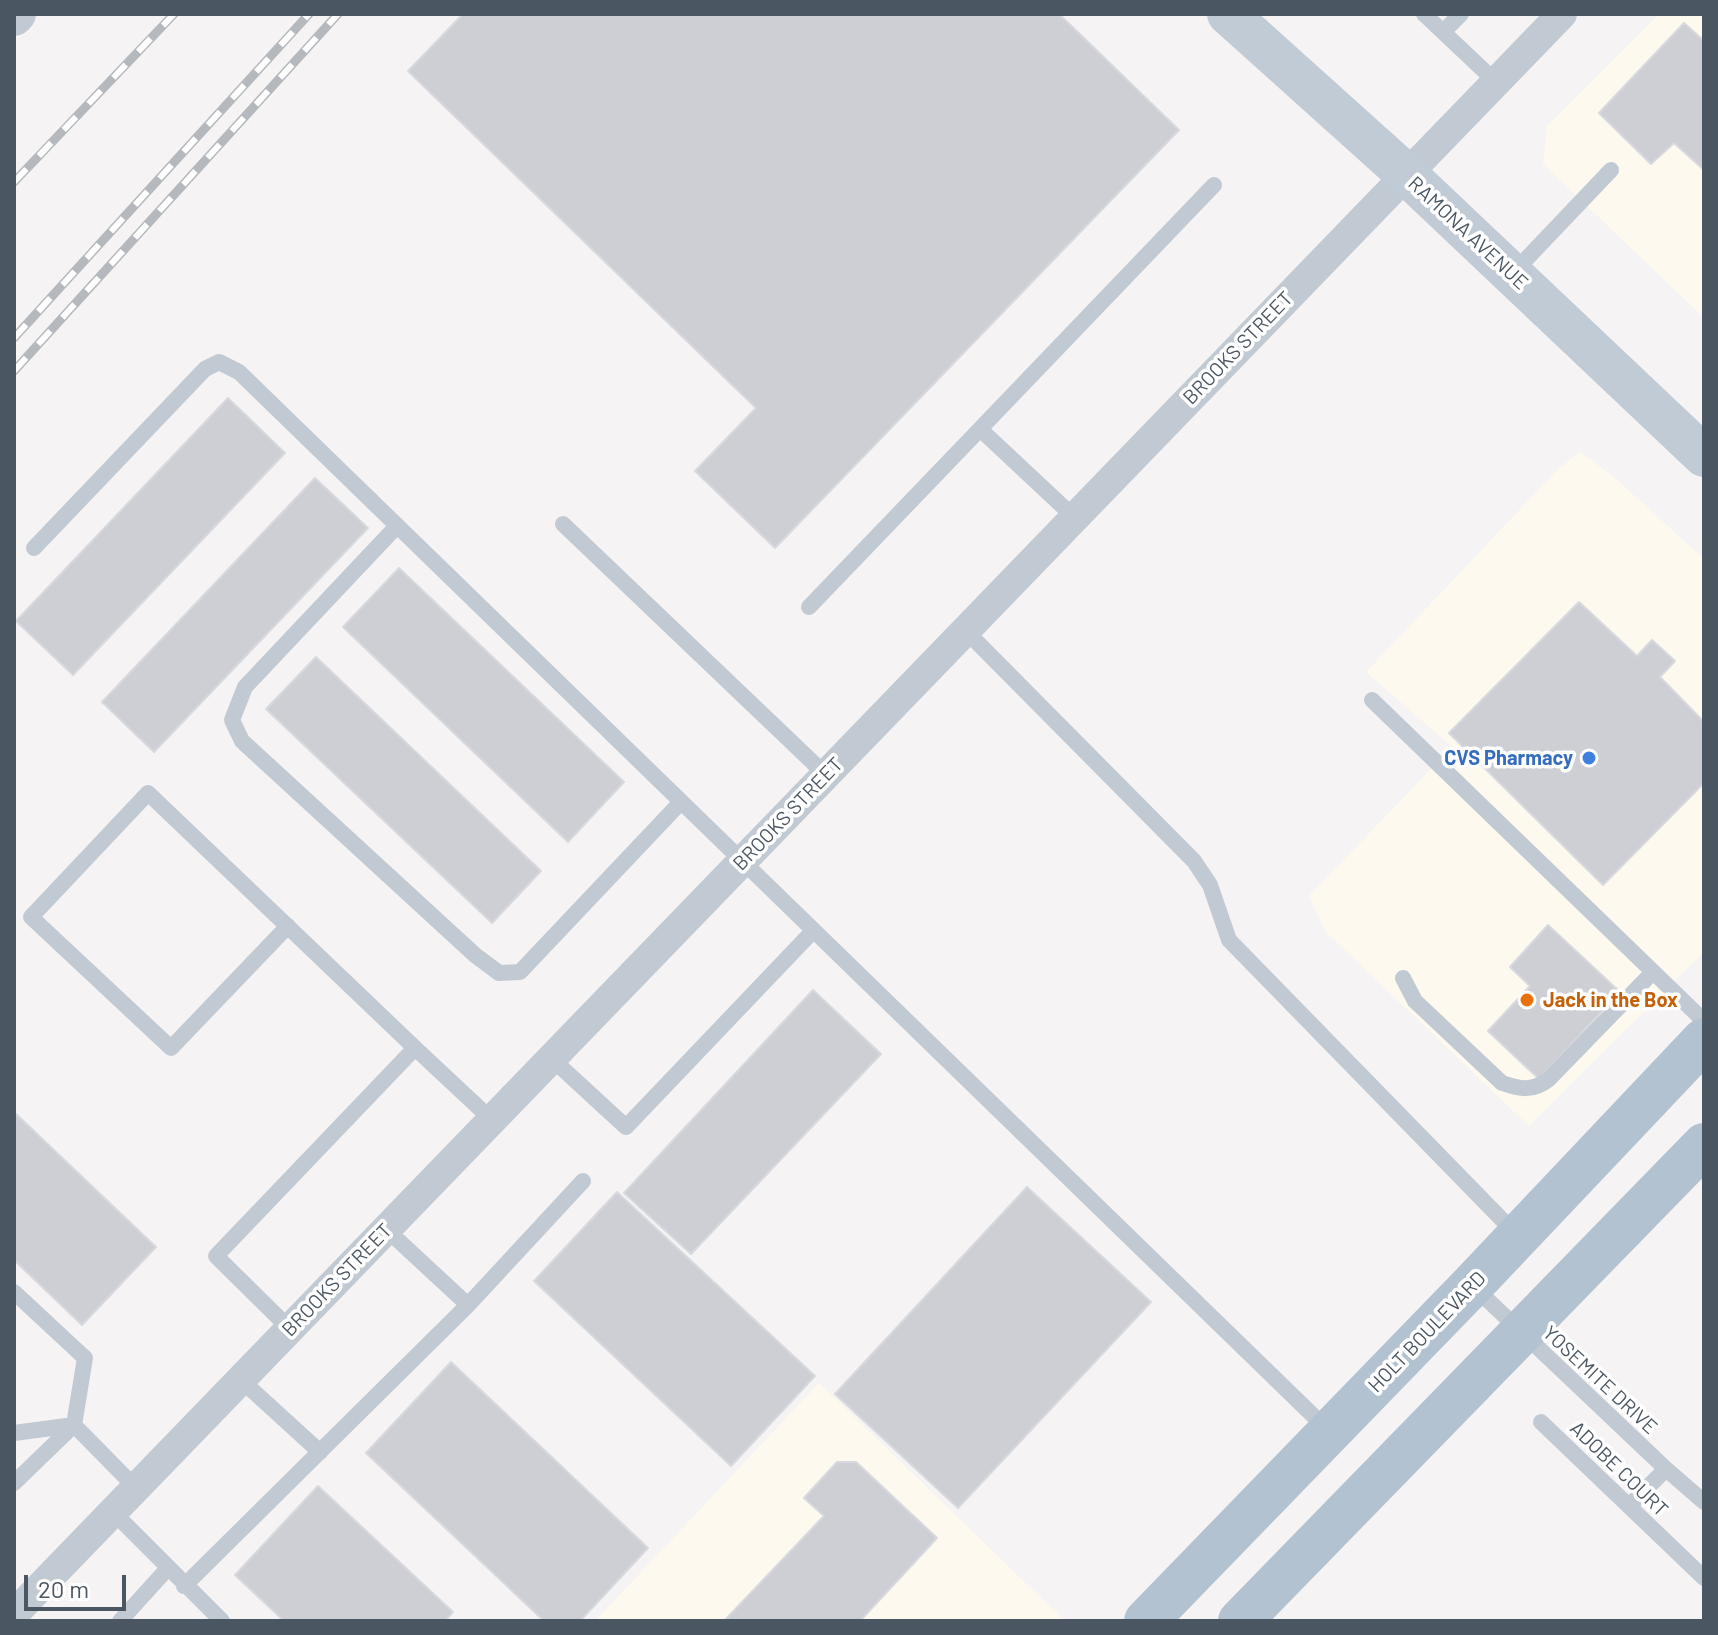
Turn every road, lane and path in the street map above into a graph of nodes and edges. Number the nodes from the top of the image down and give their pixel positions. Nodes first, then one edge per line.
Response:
1 (1228, 14) edge
2 (1424, 14) edge
3 (1461, 14) edge
4 (1562, 14) edge
5 (1443, 32) junction
6 (1496, 82) junction
7 (1611, 170) dead end
8 (1406, 174) junction
9 (1214, 185) dead end
10 (1512, 274) junction
11 (980, 429) junction
12 (1704, 456) edge
13 (1074, 517) junction
14 (563, 524) dead end
15 (397, 526) junction
16 (34, 548) dead end
17 (809, 607) dead end
18 (965, 630) junction
19 (1372, 700) dead end
20 (826, 775) junction
21 (680, 803) junction
22 (741, 862) junction
23 (288, 926) junction
24 (813, 931) junction
25 (1653, 972) junction
26 (1403, 978) dead end
27 (1704, 1021) edge
28 (1704, 1040) edge
29 (415, 1048) junction
30 (551, 1058) junction
31 (492, 1120) junction
32 (1704, 1145) edge
33 (583, 1181) dead end
34 (386, 1229) junction
35 (1518, 1236) junction
36 (1472, 1285) junction
37 (14, 1292) edge
38 (468, 1305) junction
39 (290, 1329) junction
40 (1521, 1333) junction
41 (241, 1380) junction
42 (1541, 1422) dead end
43 (74, 1425) junction
44 (1330, 1432) junction
45 (14, 1433) edge
46 (320, 1452) junction
47 (1666, 1469) junction
48 (14, 1483) edge
49 (136, 1488) junction
50 (1704, 1502) edge
51 (1629, 1506) junction
52 (113, 1512) junction
53 (168, 1568) junction
54 (1704, 1578) edge
55 (184, 1586) junction
56 (14, 1614) edge
57 (120, 1621) edge
58 (222, 1621) edge
59 (1146, 1621) edge
60 (1240, 1621) edge

1 - 8 main road, RAMONA AVENUE
2 - 5 lane
3 - 5 lane
4 - 6 street, BROOKS STREET
5 - 6 lane
6 - 8 street, BROOKS STREET
7 - 10 lane
8 - 10 main road, RAMONA AVENUE
8 - 13 street, BROOKS STREET
9 - 11 lane
10 - 12 main road, RAMONA AVENUE
11 - 13 lane
11 - 17 lane
13 - 18 street, BROOKS STREET
14 - 20 lane
15 - 16 lane
15 - 21 lane
15 - 21 lane
18 - 20 street, BROOKS STREET
18 - 35 lane
19 - 25 lane
20 - 22 street, BROOKS STREET
21 - 22 lane
22 - 24 lane
22 - 30 street, BROOKS STREET
23 - 23 lane
23 - 29 lane
24 - 30 lane
24 - 44 lane
25 - 26 lane
25 - 27 lane
28 - 35 main road, HOLT BOULEVARD
29 - 31 lane
29 - 39 lane
30 - 31 street, BROOKS STREET
31 - 34 street, BROOKS STREET
32 - 40 main road
33 - 38 lane
34 - 38 lane
34 - 39 street, BROOKS STREET
35 - 36 main road, HOLT BOULEVARD
36 - 40 lane, YOSEMITE DRIVE
36 - 44 main road, HOLT BOULEVARD
37 - 43 lane
38 - 46 lane
39 - 41 street, BROOKS STREET
40 - 47 lane, YOSEMITE DRIVE
40 - 60 main road
41 - 46 lane
41 - 49 street, BROOKS STREET
42 - 51 lane, ADOBE COURT
43 - 45 lane
43 - 48 lane
43 - 49 lane
44 - 59 main road, HOLT BOULEVARD
46 - 55 lane
47 - 50 lane, YOSEMITE DRIVE
47 - 51 lane
49 - 52 street, BROOKS STREET
51 - 54 lane, ADOBE COURT
52 - 53 lane
52 - 56 street, BROOKS STREET
53 - 55 lane
53 - 57 lane
55 - 58 lane

